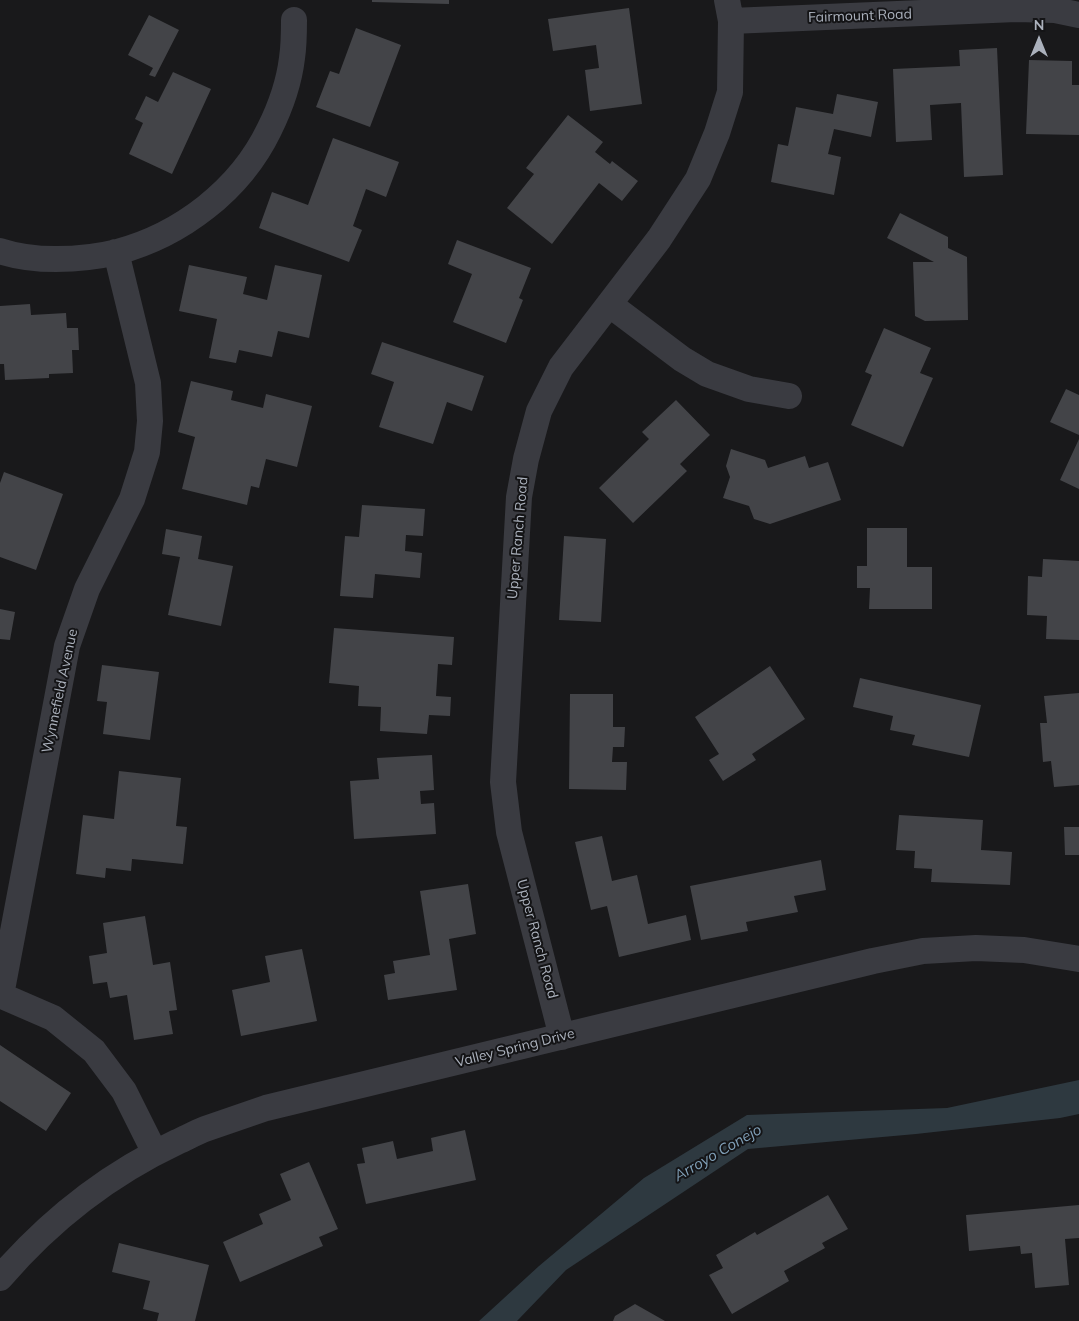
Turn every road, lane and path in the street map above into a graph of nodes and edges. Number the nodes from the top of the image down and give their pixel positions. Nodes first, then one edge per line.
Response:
1 (1048, 5) edge
2 (729, 11) edge
3 (1079, 14) edge
4 (294, 20) dead end
5 (0, 251) edge
6 (116, 252) junction
7 (609, 304) junction
8 (789, 396) dead end
9 (1079, 959) edge
10 (0, 995) edge
11 (562, 1037) junction
12 (155, 1153) junction
13 (0, 1278) edge

1 - 2 street, Fairmount Road
1 - 3 street, Fairmount Road
2 - 7 street, Upper Ranch Road
4 - 6 street
5 - 6 street
6 - 10 street, Wynnefield Avenue
7 - 8 street
7 - 11 street, Upper Ranch Road
9 - 11 street, Valley Spring Drive
10 - 12 street
11 - 12 street, Valley Spring Drive
12 - 13 street, Valley Spring Drive

